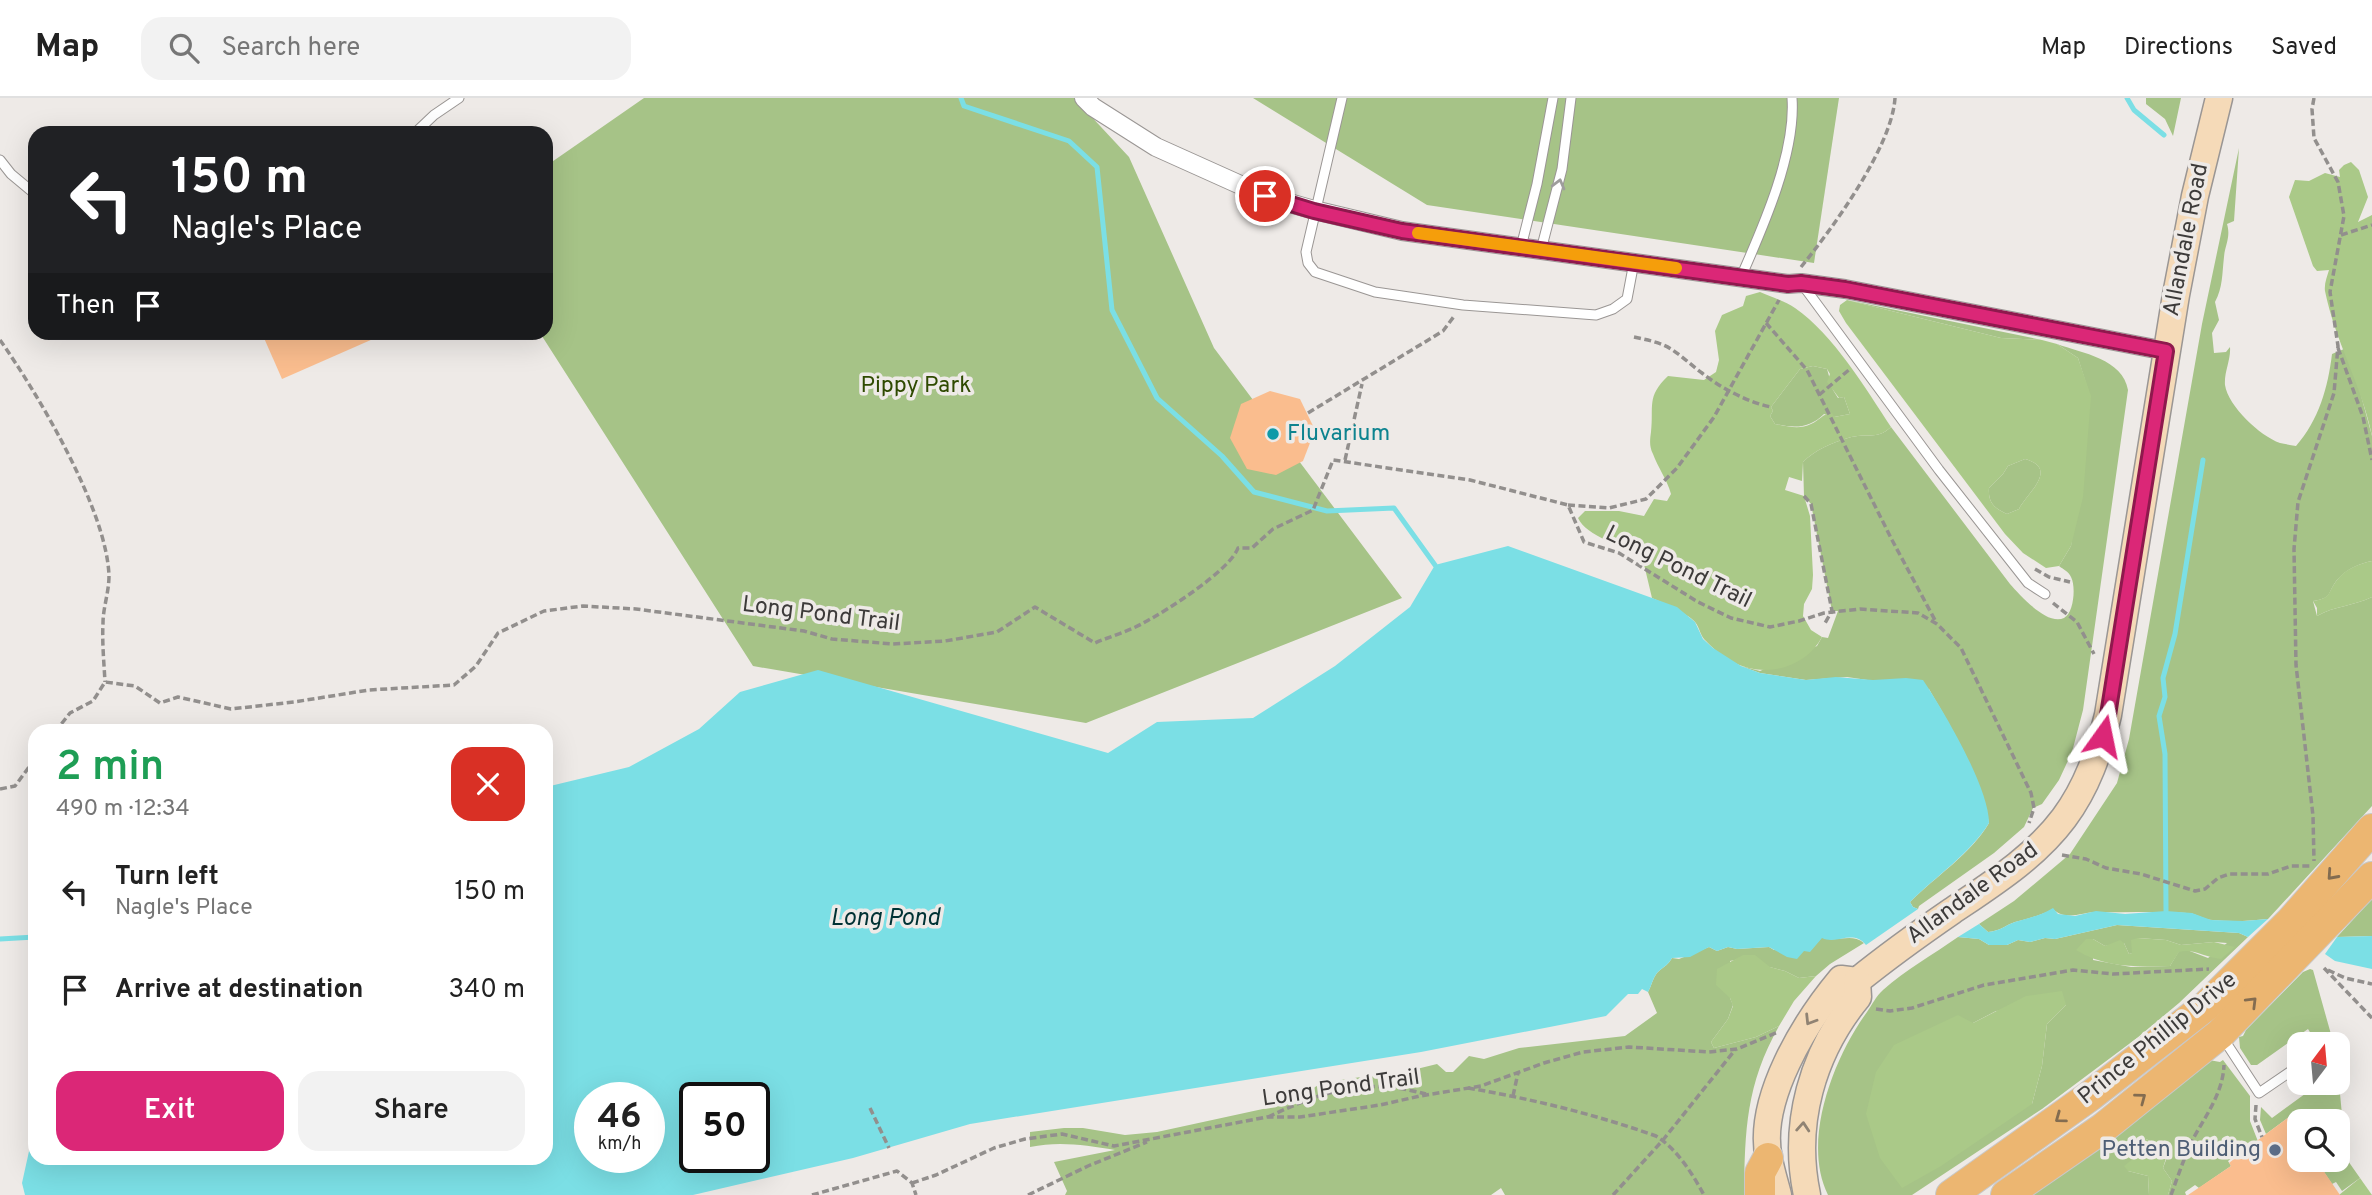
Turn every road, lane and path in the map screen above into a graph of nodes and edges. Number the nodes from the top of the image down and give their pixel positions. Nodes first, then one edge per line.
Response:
1 (459, 98) edge
2 (1084, 98) edge
3 (1342, 98) edge
4 (1553, 98) edge
5 (1571, 98) edge
6 (1792, 98) edge
7 (1895, 98) edge
8 (2219, 98) edge
9 (2314, 98) edge
10 (422, 126) edge
11 (0, 160) edge
12 (28, 188) edge
13 (1314, 211) junction
14 (2372, 225) edge
15 (2340, 235) junction
16 (1521, 247) junction
17 (1541, 250) junction
18 (1634, 262) junction
19 (1741, 277) junction
20 (1795, 283) junction
21 (1463, 305) junction
22 (1766, 323) junction
23 (1634, 337) dead end
24 (0, 340) edge
25 (2337, 346) junction
26 (2166, 351) junction
27 (1850, 369) dead end
28 (1362, 382) junction
29 (1729, 390) junction
30 (1819, 395) junction
31 (1771, 407) dead end
32 (1308, 413) dead end
33 (1345, 460) junction
34 (2372, 460) edge
35 (1804, 496) dead end
36 (1568, 505) junction
37 (2026, 562) dead end
38 (2070, 582) dead end
39 (2045, 594) joint
40 (1832, 611) junction
41 (1825, 624) dead end
42 (1937, 624) junction
43 (2094, 654) dead end
44 (105, 682) junction
45 (61, 724) edge
46 (28, 768) edge
47 (0, 789) edge
48 (2028, 827) dead end
49 (2372, 829) edge
50 (2062, 855) dead end
51 (2314, 866) junction
52 (2315, 874) dead end
53 (2372, 877) edge
54 (2319, 963) dead end
55 (2234, 968) junction
56 (2324, 968) junction
57 (2372, 984) edge
58 (1863, 993) junction
59 (2372, 1018) edge
60 (2215, 1028) junction
61 (1779, 1032) dead end
62 (1737, 1049) junction
63 (1518, 1073) junction
64 (2287, 1074) edge
65 (1463, 1087) junction
66 (2259, 1093) junction
67 (1428, 1094) junction
68 (1513, 1096) junction
69 (870, 1108) dead end
70 (1267, 1117) junction
71 (2262, 1137) dead end
72 (1153, 1140) junction
73 (1663, 1140) junction
74 (889, 1148) dead end
75 (1768, 1158) junction
76 (912, 1183) junction
77 (812, 1195) edge
78 (916, 1195) edge
79 (1028, 1195) edge
80 (1613, 1195) edge
81 (1704, 1195) edge
82 (1760, 1195) edge
83 (1778, 1195) edge
84 (1807, 1195) edge
85 (1951, 1195) edge
86 (2006, 1195) edge
87 (2171, 1195) edge

1 - 10 lane
2 - 13 street
3 - 13 lane
4 - 16 lane
17 -> 5 lane
6 - 19 lane
7 - 20 path
8 - 26 main road, Allandale Road
9 - 15 path
11 - 12 lane
13 - 16 street
13 - 21 lane
14 - 15 path
15 - 25 path
16 - 17 street
17 - 18 street
18 - 19 street
18 - 21 lane
19 - 20 street
20 - 22 path
20 - 26 street
20 - 39 lane
21 - 28 path
22 - 29 path
22 - 30 path
23 - 29 path
24 - 44 path
25 - 34 path
25 - 51 path
26 - 58 main road, Allandale Road
27 - 30 path
28 - 32 path
28 - 33 path
29 - 31 path
29 - 36 path
30 - 42 path
33 - 36 path
33 - 44 path, Long Pond Trail
35 - 40 path
36 - 40 path, Long Pond Trail
37 - 38 path
39 - 43 path
40 - 41 path
40 - 42 path, Long Pond Trail
42 - 48 path, Long Pond Trail
44 - 45 path
46 - 47 path
49 -> 55 main road, Prince Phillip Drive
50 - 51 path
51 - 52 path
60 -> 53 main road, Prince Phillip Drive
54 - 56 path
55 - 58 path
55 - 60 main road, Prince Phillip Drive
56 - 57 path
56 - 59 path
58 -> 75 main road, Allandale Road
84 -> 58 main road
60 - 66 lane
60 -> 85 main road, Prince Phillip Drive
86 -> 60 main road, Prince Phillip Drive
60 - 87 path
61 - 62 path, Long Pond Trail
62 - 63 path, Long Pond Trail
62 - 73 path
63 - 65 path, Long Pond Trail
63 - 68 path
64 - 66 lane
65 - 67 path, Long Pond Trail
65 - 68 path
66 - 71 path
67 - 70 path, Long Pond Trail
67 - 70 path
68 - 73 path
69 - 74 path
70 - 72 path, Long Pond Trail
72 - 76 path, Long Pond Trail
72 - 79 path
73 - 80 path
73 - 81 path
75 - 82 main road
75 - 83 main road, Allandale Road
76 - 77 path
76 - 78 path

